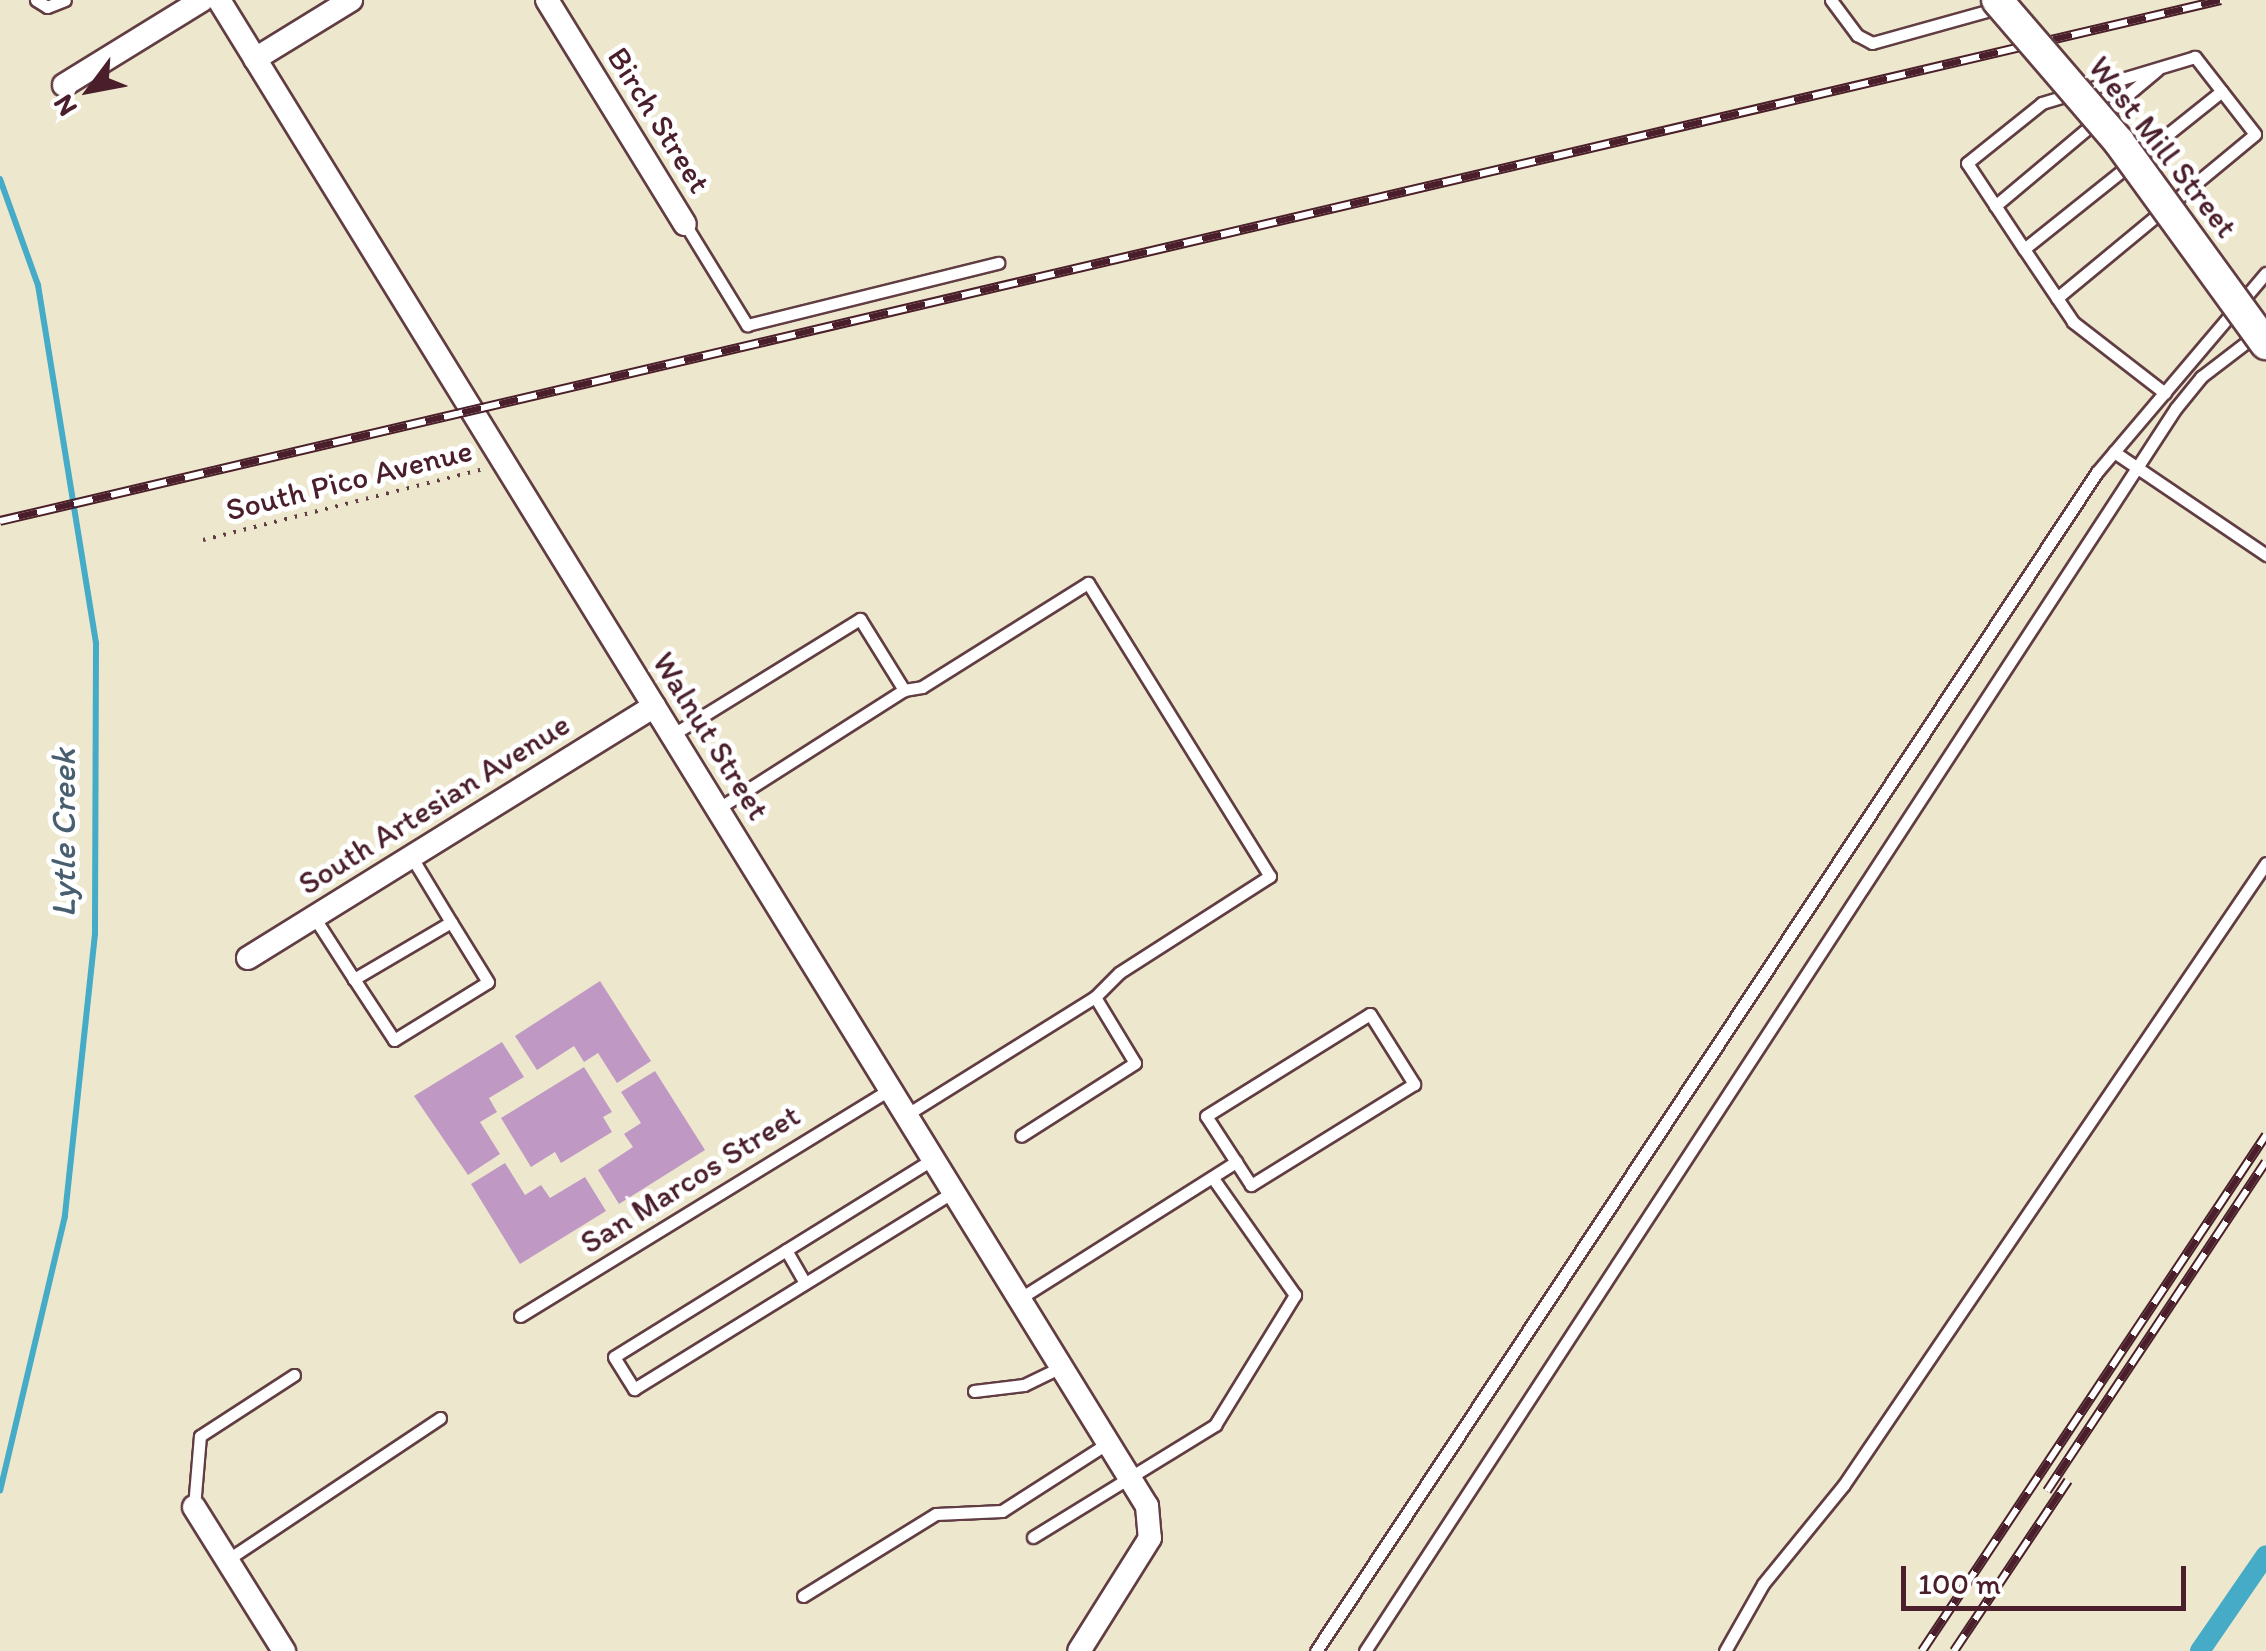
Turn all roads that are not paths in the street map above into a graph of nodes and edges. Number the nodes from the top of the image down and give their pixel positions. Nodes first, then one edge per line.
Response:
1 (36, 0) edge
2 (66, 0) edge
3 (202, 0) edge
4 (219, 0) edge
5 (351, 0) edge
6 (546, 0) edge
7 (1830, 0) edge
8 (1994, 5) edge
9 (256, 59) junction
10 (2160, 68) junction
11 (64, 85) dead end
12 (2222, 91) junction
13 (1996, 206) junction
14 (685, 224) joint
15 (2024, 249) junction
16 (998, 263) dead end
17 (2266, 273) edge
18 (2057, 298) junction
19 (2266, 324) edge
20 (2266, 344) edge
21 (2164, 393) junction
22 (2114, 452) junction
23 (2136, 467) junction
24 (2266, 554) edge
25 (904, 690) junction
26 (654, 706) junction
27 (672, 735) junction
28 (717, 809) junction
29 (411, 856) junction
30 (2266, 863) edge
31 (314, 917) junction
32 (451, 922) junction
33 (248, 958) dead end
34 (354, 979) junction
35 (1094, 997) junction
36 (890, 1089) junction
37 (906, 1115) junction
38 (1021, 1136) dead end
39 (933, 1159) junction
40 (1236, 1162) junction
41 (1212, 1177) junction
42 (953, 1192) junction
43 (786, 1250) junction
44 (805, 1283) junction
45 (1019, 1299) junction
46 (520, 1316) dead end
47 (1061, 1367) junction
48 (294, 1375) dead end
49 (974, 1392) dead end
50 (440, 1418) dead end
51 (1108, 1443) junction
52 (1129, 1478) junction
53 (194, 1508) joint
54 (1033, 1537) dead end
55 (227, 1560) junction
56 (803, 1596) dead end
57 (284, 1651) edge
58 (1079, 1651) edge
59 (1316, 1651) edge
60 (1365, 1651) edge
61 (1725, 1651) edge

1 - 2 lane
3 - 11 street
4 - 9 street, Walnut Street
5 - 9 street
6 - 14 street, Birch Street
7 - 8 lane
8 - 20 main road, West Mill Street, bridge
9 - 26 street, Walnut Street
10 - 12 lane
10 - 13 lane
10 - 13 lane
12 - 15 lane
12 - 18 lane
13 - 15 lane
14 - 16 lane
15 - 18 lane
17 - 21 lane
18 - 21 lane
19 - 23 lane
21 - 22 lane
22 - 23 lane
22 - 59 lane
23 - 24 lane
23 - 60 lane
25 - 27 lane
25 - 28 lane
25 - 35 lane
26 - 27 street, Walnut Street
26 - 29 street, South Artesian Avenue
27 - 28 street, Walnut Street
28 - 36 street, Walnut Street
29 - 31 street, South Artesian Avenue
29 - 32 lane
30 - 61 lane
31 - 33 street, South Artesian Avenue
31 - 34 lane
32 - 34 lane
32 - 34 lane
35 - 37 lane
35 - 38 lane
36 - 37 street, Walnut Street
36 - 46 lane, San Marcos Street
37 - 39 street, Walnut Street
39 - 42 street, Walnut Street
39 - 43 lane
40 - 40 lane
40 - 41 lane
41 - 45 lane
41 - 52 lane
42 - 44 lane
42 - 45 street, Walnut Street
43 - 44 lane
43 - 44 lane
45 - 47 street, Walnut Street
47 - 49 lane
47 - 51 street, Walnut Street
48 - 53 lane
50 - 55 lane
51 - 52 street, Walnut Street
51 - 56 lane
52 - 54 lane
52 - 58 street, Walnut Street
53 - 55 street
55 - 57 street

